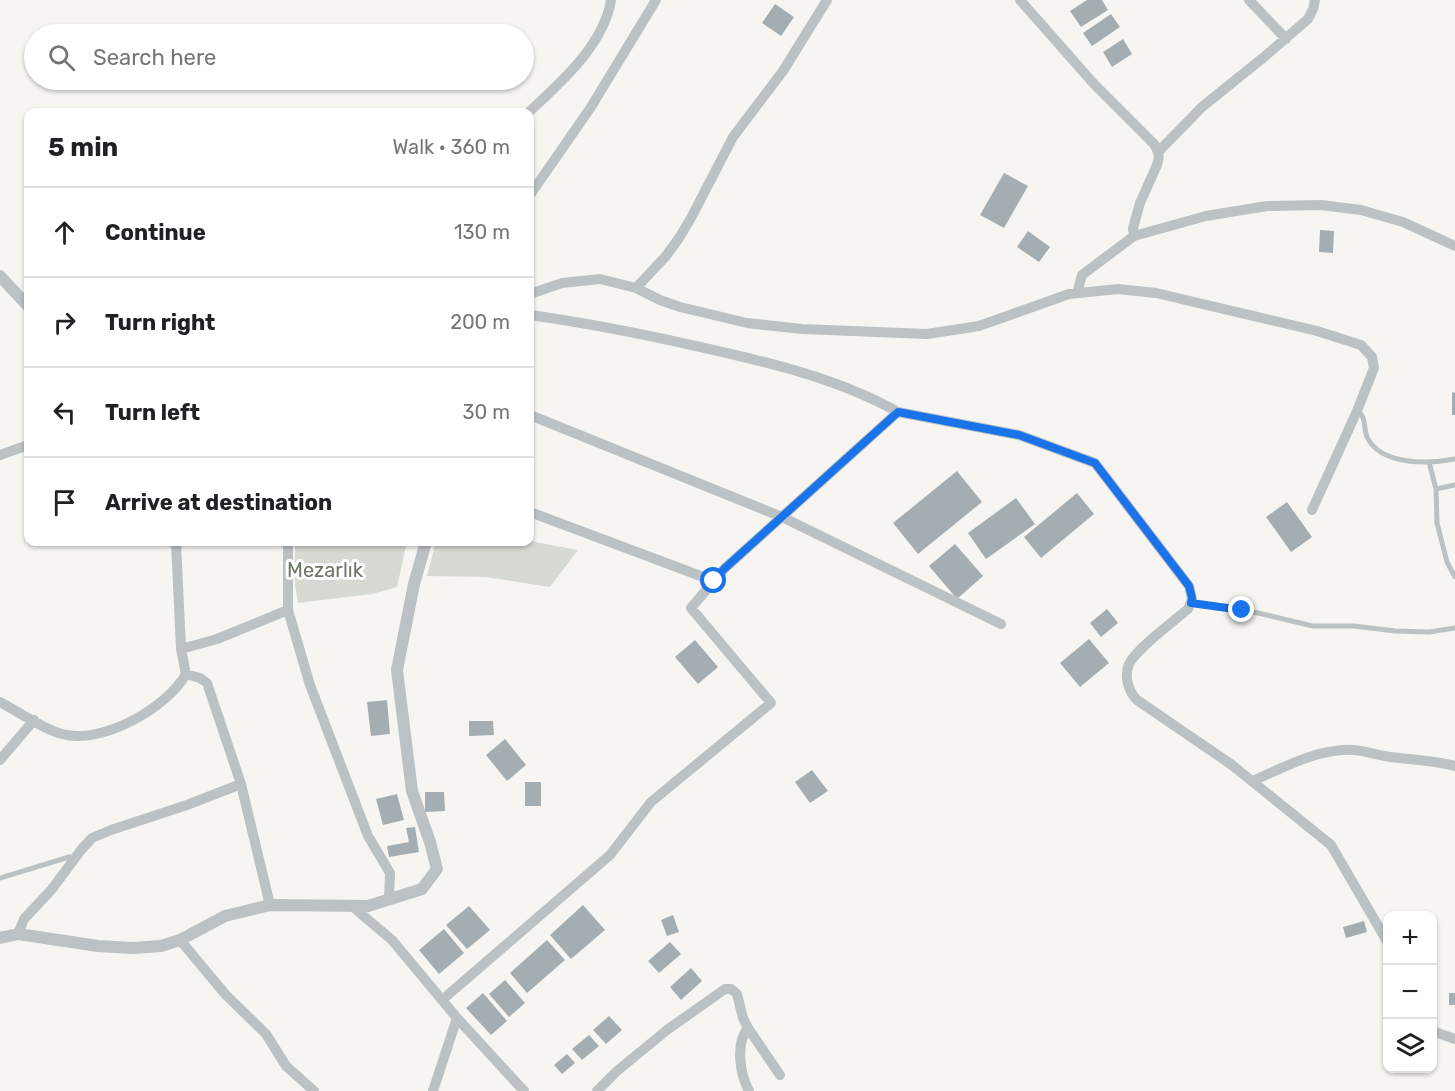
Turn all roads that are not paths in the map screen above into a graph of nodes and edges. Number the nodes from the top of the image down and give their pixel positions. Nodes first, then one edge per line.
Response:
1 (611, 0) edge
2 (656, 0) edge
3 (827, 0) edge
4 (1020, 0) edge
5 (1249, 0) edge
6 (1315, 0) edge
7 (1286, 39) junction
8 (533, 108) edge
9 (1159, 151) junction
10 (534, 189) edge
11 (1134, 236) junction
12 (1455, 246) edge
13 (0, 276) edge
14 (636, 288) junction
15 (534, 293) edge
16 (1077, 293) junction
17 (24, 302) edge
18 (534, 316) edge
19 (1358, 411) junction
20 (898, 412) junction
21 (534, 417) edge
22 (24, 446) edge
23 (0, 455) edge
24 (1455, 459) edge
25 (1429, 462) junction
26 (1455, 485) edge
27 (1436, 489) junction
28 (1312, 510) dead end
29 (534, 514) edge
30 (782, 517) junction
31 (176, 546) edge
32 (288, 546) edge
33 (425, 546) edge
34 (1455, 577) edge
35 (714, 581) junction
36 (1191, 603) junction
37 (288, 610) junction
38 (1001, 624) dead end
39 (1455, 628) edge
40 (181, 649) junction
41 (186, 674) junction
42 (0, 702) edge
43 (34, 720) junction
44 (0, 760) edge
45 (1455, 766) edge
46 (1253, 781) junction
47 (241, 784) junction
48 (76, 857) junction
49 (0, 878) edge
50 (389, 899) junction
51 (270, 905) junction
52 (353, 907) junction
53 (18, 934) junction
54 (1383, 934) edge
55 (0, 938) edge
56 (180, 940) junction
57 (442, 1000) junction
58 (457, 1018) junction
59 (747, 1028) junction
60 (1437, 1033) edge
61 (1455, 1039) edge
62 (780, 1075) dead end
63 (314, 1091) edge
64 (433, 1091) edge
65 (524, 1091) edge
66 (597, 1091) edge
67 (749, 1091) edge

1 - 8 street
2 - 10 street
3 - 14 street
4 - 9 street
5 - 7 street
6 - 7 street
7 - 9 street
9 - 11 street
11 - 12 street
11 - 16 street
13 - 17 street
14 - 15 street
14 - 16 street
16 - 19 street
18 - 20 street
19 - 25 lane
19 - 28 street
20 - 30 street
20 - 36 street
21 - 30 street
22 - 23 street
24 - 25 lane
25 - 27 lane
26 - 27 lane
27 - 34 lane
29 - 35 street
30 - 35 street
30 - 38 street
31 - 40 street
32 - 37 street
33 - 50 street
35 - 57 street
36 - 39 lane
36 - 46 street
37 - 40 street
37 - 50 street
40 - 41 street
41 - 43 street
41 - 47 street
42 - 43 street
43 - 44 street
45 - 46 street
46 - 54 street
47 - 48 street
47 - 51 street
48 - 49 lane
48 - 53 street
50 - 52 street
51 - 52 street
51 - 56 street
52 - 57 street
53 - 55 street
53 - 56 street
56 - 63 street
57 - 58 street
58 - 64 street
58 - 65 street
59 - 62 street
59 - 66 street
59 - 67 street
60 - 61 street

